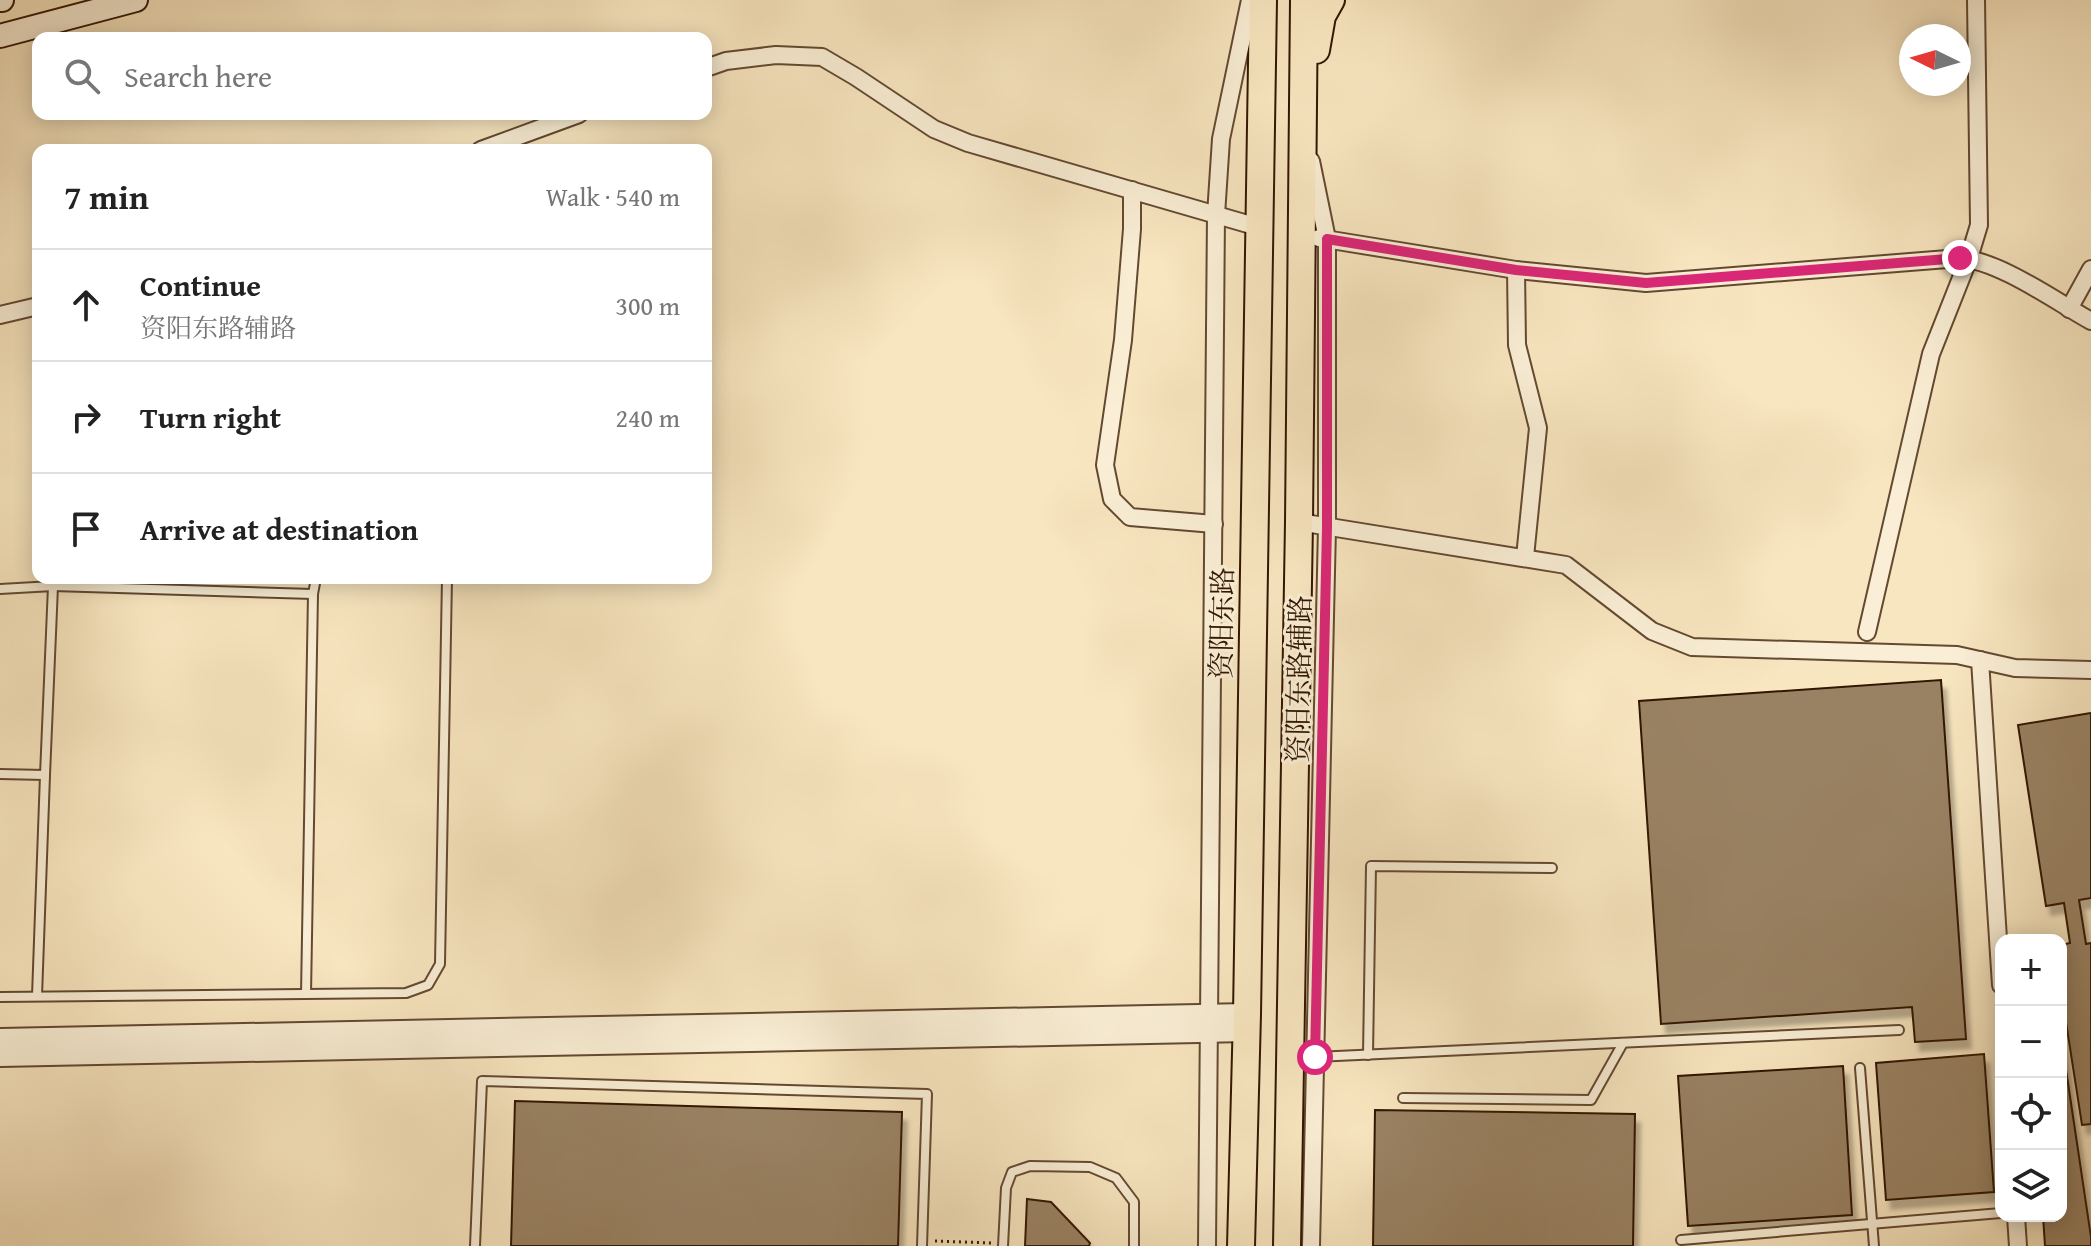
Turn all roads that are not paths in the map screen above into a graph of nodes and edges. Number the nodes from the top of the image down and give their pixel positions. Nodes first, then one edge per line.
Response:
1 (136, 0) edge
2 (1250, 0) edge
3 (1263, 0) edge
4 (1304, 0) edge
5 (1331, 0) edge
6 (1976, 0) edge
7 (0, 36) edge
8 (712, 66) edge
9 (1303, 116) junction
10 (563, 120) edge
11 (497, 144) edge
12 (1132, 190) junction
13 (1216, 215) junction
14 (1258, 227) junction
15 (1314, 237) junction
16 (1969, 258) junction
17 (2091, 269) edge
18 (1516, 270) junction
19 (32, 307) edge
20 (2069, 309) junction
21 (0, 315) edge
22 (2091, 321) edge
23 (1299, 522) junction
24 (1214, 524) junction
25 (1327, 527) junction
26 (1525, 557) junction
27 (315, 584) edge
28 (447, 584) edge
29 (53, 586) junction
30 (0, 589) edge
31 (313, 594) junction
32 (1867, 632) dead end
33 (1980, 660) junction
34 (2091, 670) edge
35 (0, 774) edge
36 (45, 775) junction
37 (1552, 868) dead end
38 (1998, 934) edge
39 (306, 994) junction
40 (37, 996) junction
41 (0, 997) edge
42 (1247, 1023) junction
43 (1210, 1024) junction
44 (1899, 1030) dead end
45 (0, 1039) edge
46 (1623, 1043) junction
47 (1368, 1055) junction
48 (0, 1056) edge
49 (1303, 1057) junction
50 (1860, 1068) dead end
51 (1403, 1098) dead end
52 (1995, 1213) edge
53 (2016, 1222) edge
54 (1872, 1223) junction
55 (1681, 1240) dead end
56 (922, 1243) edge
57 (1003, 1244) edge
58 (475, 1246) edge
59 (1134, 1246) edge
60 (1207, 1246) edge
61 (1241, 1246) edge
62 (1287, 1246) edge
63 (1311, 1246) edge
64 (1874, 1246) edge
65 (2018, 1246) edge

1 - 7 main road
2 - 13 street
3 - 14 main road, 资阳东路
4 - 9 main road
5 - 9 main road
6 - 16 street
8 - 12 street
9 - 15 main road
10 - 11 street
12 - 13 street
12 - 24 street
13 - 14 street
13 - 24 street
14 - 42 main road, 资阳东路
15 - 18 street
15 - 23 main road
15 - 25 street, 资阳东路辅路
16 - 18 street
16 - 20 street
16 - 32 street
17 - 20 street
18 - 26 street
19 - 21 street
20 - 22 street
23 - 25 street
23 - 49 main road
24 - 43 street
25 - 26 street
25 - 49 street, 资阳东路辅路
26 - 33 street
27 - 31 lane
28 - 39 lane
29 - 30 lane
29 - 31 lane
29 - 36 lane
31 - 39 lane
33 - 34 street
33 - 38 street
35 - 36 lane
36 - 40 lane
37 - 47 lane
39 - 40 lane
40 - 41 lane
42 - 43 street
42 - 61 main road, 资阳东路
43 - 45 street
43 - 48 street
43 - 60 street
44 - 46 lane
46 - 47 lane
46 - 51 lane
47 - 49 lane
49 - 62 main road
49 - 63 street, 资阳东路辅路
50 - 54 lane
52 - 54 lane
53 - 65 street
54 - 55 lane
54 - 64 lane
56 - 58 lane
57 - 59 lane

